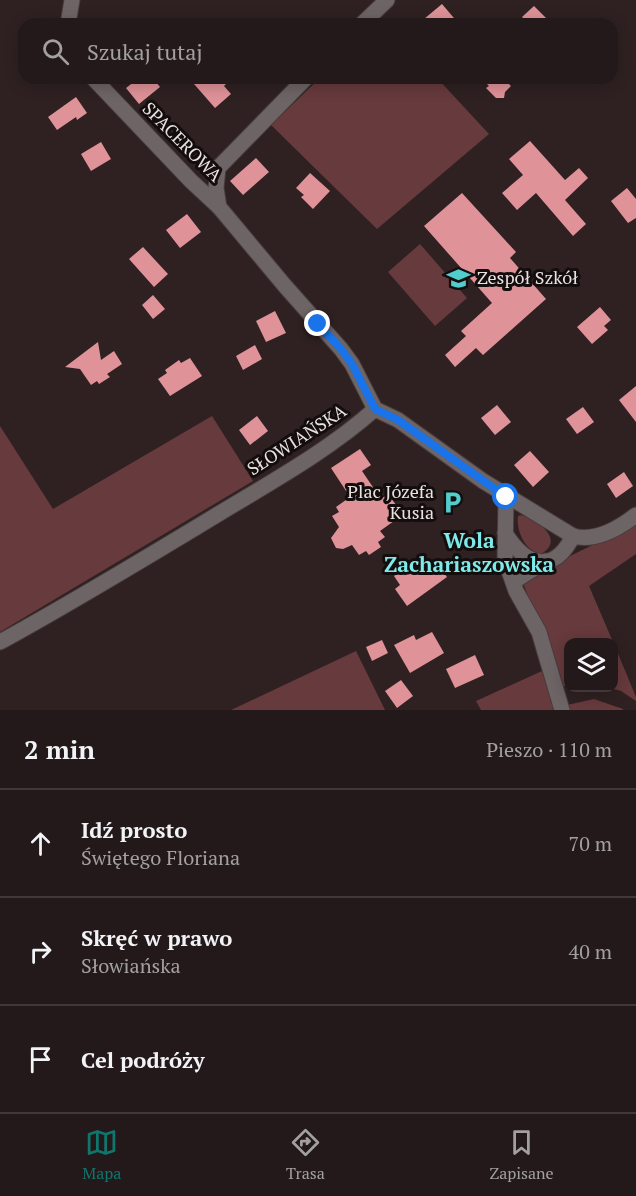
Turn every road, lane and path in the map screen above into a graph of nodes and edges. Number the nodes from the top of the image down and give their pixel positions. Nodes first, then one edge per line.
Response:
1 (72, 0) edge
2 (387, 0) edge
3 (69, 18) edge
4 (368, 18) edge
5 (99, 84) edge
6 (300, 84) edge
7 (219, 207) junction
8 (375, 409) junction
9 (506, 497) junction
10 (636, 516) edge
11 (505, 533) junction
12 (573, 536) junction
13 (548, 560) junction
14 (513, 582) junction
15 (0, 642) edge
16 (562, 710) edge

1 - 3 street
2 - 4 street
5 - 7 street, SPACEROWA
6 - 7 street
7 - 8 street, SŁOWIAŃSKA
8 - 9 street
8 - 15 street, SŁOWIAŃSKA
9 - 11 street
9 - 12 street
10 - 12 street
11 - 13 street
11 - 14 street
12 - 13 street
13 - 14 street
14 - 16 street

